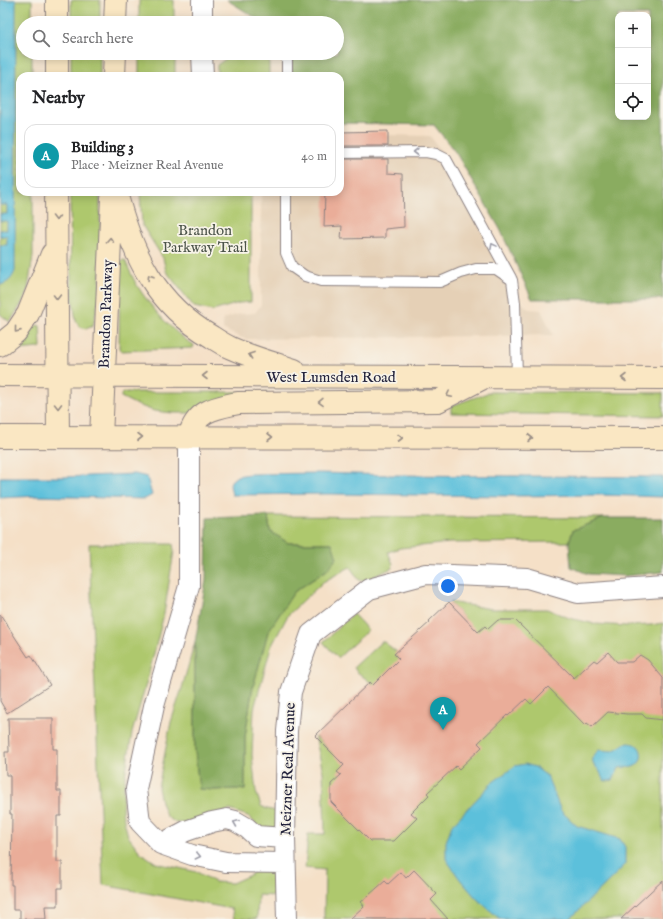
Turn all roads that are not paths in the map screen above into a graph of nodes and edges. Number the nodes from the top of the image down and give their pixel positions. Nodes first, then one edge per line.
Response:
1 (57, 0) edge
2 (116, 0) edge
3 (202, 0) edge
4 (57, 16) edge
5 (115, 16) edge
6 (202, 16) edge
7 (57, 60) edge
8 (115, 60) edge
9 (202, 60) edge
10 (287, 60) edge
11 (56, 72) edge
12 (114, 72) edge
13 (202, 72) edge
14 (287, 72) edge
15 (344, 153) edge
16 (56, 196) edge
17 (112, 196) edge
18 (117, 196) edge
19 (286, 196) edge
20 (56, 244) junction
21 (512, 280) junction
22 (0, 345) edge
23 (0, 375) edge
24 (58, 376) junction
25 (104, 376) junction
26 (314, 376) junction
27 (484, 377) junction
28 (517, 377) junction
29 (663, 378) edge
30 (0, 437) edge
31 (58, 437) junction
32 (101, 437) junction
33 (190, 437) junction
34 (663, 438) edge
35 (663, 587) edge
36 (256, 836) junction
37 (285, 838) junction
38 (161, 844) junction
39 (250, 863) junction
40 (285, 864) junction
41 (287, 919) edge

1 - 4 main road
2 - 5 main road
3 - 6 street
7 - 11 main road
8 - 12 main road
9 - 13 street
10 - 14 lane
21 -> 15 lane
16 -> 20 main road
25 -> 17 main road, Brandon Parkway
26 -> 18 main road
19 - 21 lane
20 -> 22 main road
20 -> 24 main road
21 - 28 lane
23 - 24 main road, West Lumsden Road
24 - 25 main road, West Lumsden Road
24 -> 31 main road
26 -> 25 main road, West Lumsden Road
25 - 32 main road, Brandon Parkway
26 - 27 main road, West Lumsden Road
27 - 28 main road, West Lumsden Road
27 -> 33 main road
29 -> 28 main road, West Lumsden Road
30 - 31 main road
31 - 32 main road
32 -> 33 main road
33 -> 34 main road
33 - 38 street
35 - 37 street, Meizner Real Avenue
36 - 37 street
36 -> 38 street
36 - 39 street
37 - 40 street, Meizner Real Avenue
38 -> 39 street
39 - 40 street
40 - 41 street, Meizner Real Avenue

